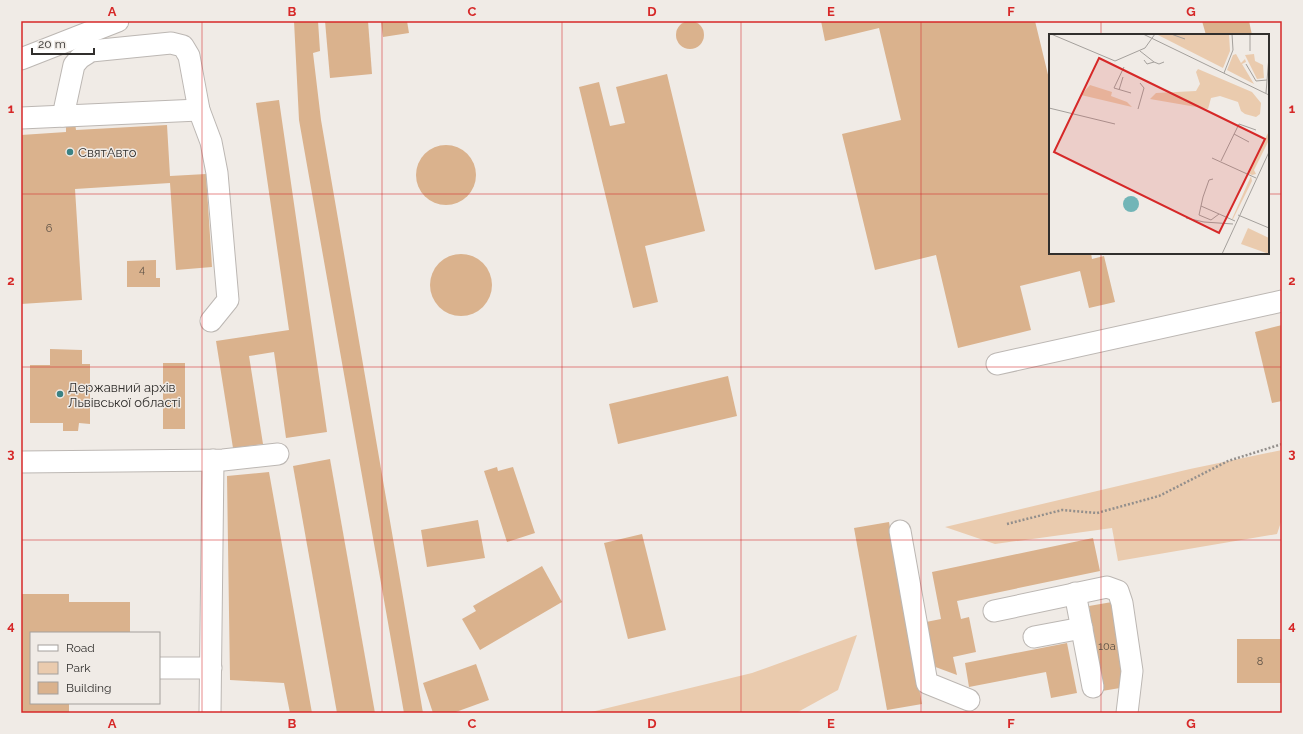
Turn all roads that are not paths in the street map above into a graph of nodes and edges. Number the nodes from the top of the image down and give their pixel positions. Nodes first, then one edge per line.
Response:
1 (118, 21) edge
2 (21, 59) edge
3 (199, 110) junction
4 (63, 116) junction
5 (21, 118) edge
6 (1282, 302) edge
7 (211, 321) dead end
8 (997, 364) dead end
9 (278, 454) dead end
10 (213, 460) junction
11 (21, 462) edge
12 (900, 531) dead end
13 (1075, 593) junction
14 (994, 611) dead end
15 (1082, 628) junction
16 (1034, 637) dead end
17 (160, 668) edge
18 (211, 668) junction
19 (1093, 687) dead end
20 (969, 700) dead end
21 (210, 713) edge
22 (1127, 713) edge

1 - 2 lane
3 - 4 lane
3 - 4 lane
3 - 7 lane
4 - 5 lane
6 - 8 lane
9 - 10 lane
10 - 11 lane
10 - 18 lane
12 - 20 lane
13 - 14 lane
13 - 15 lane
13 - 22 lane
15 - 16 lane
15 - 19 lane
17 - 18 lane
18 - 21 lane

